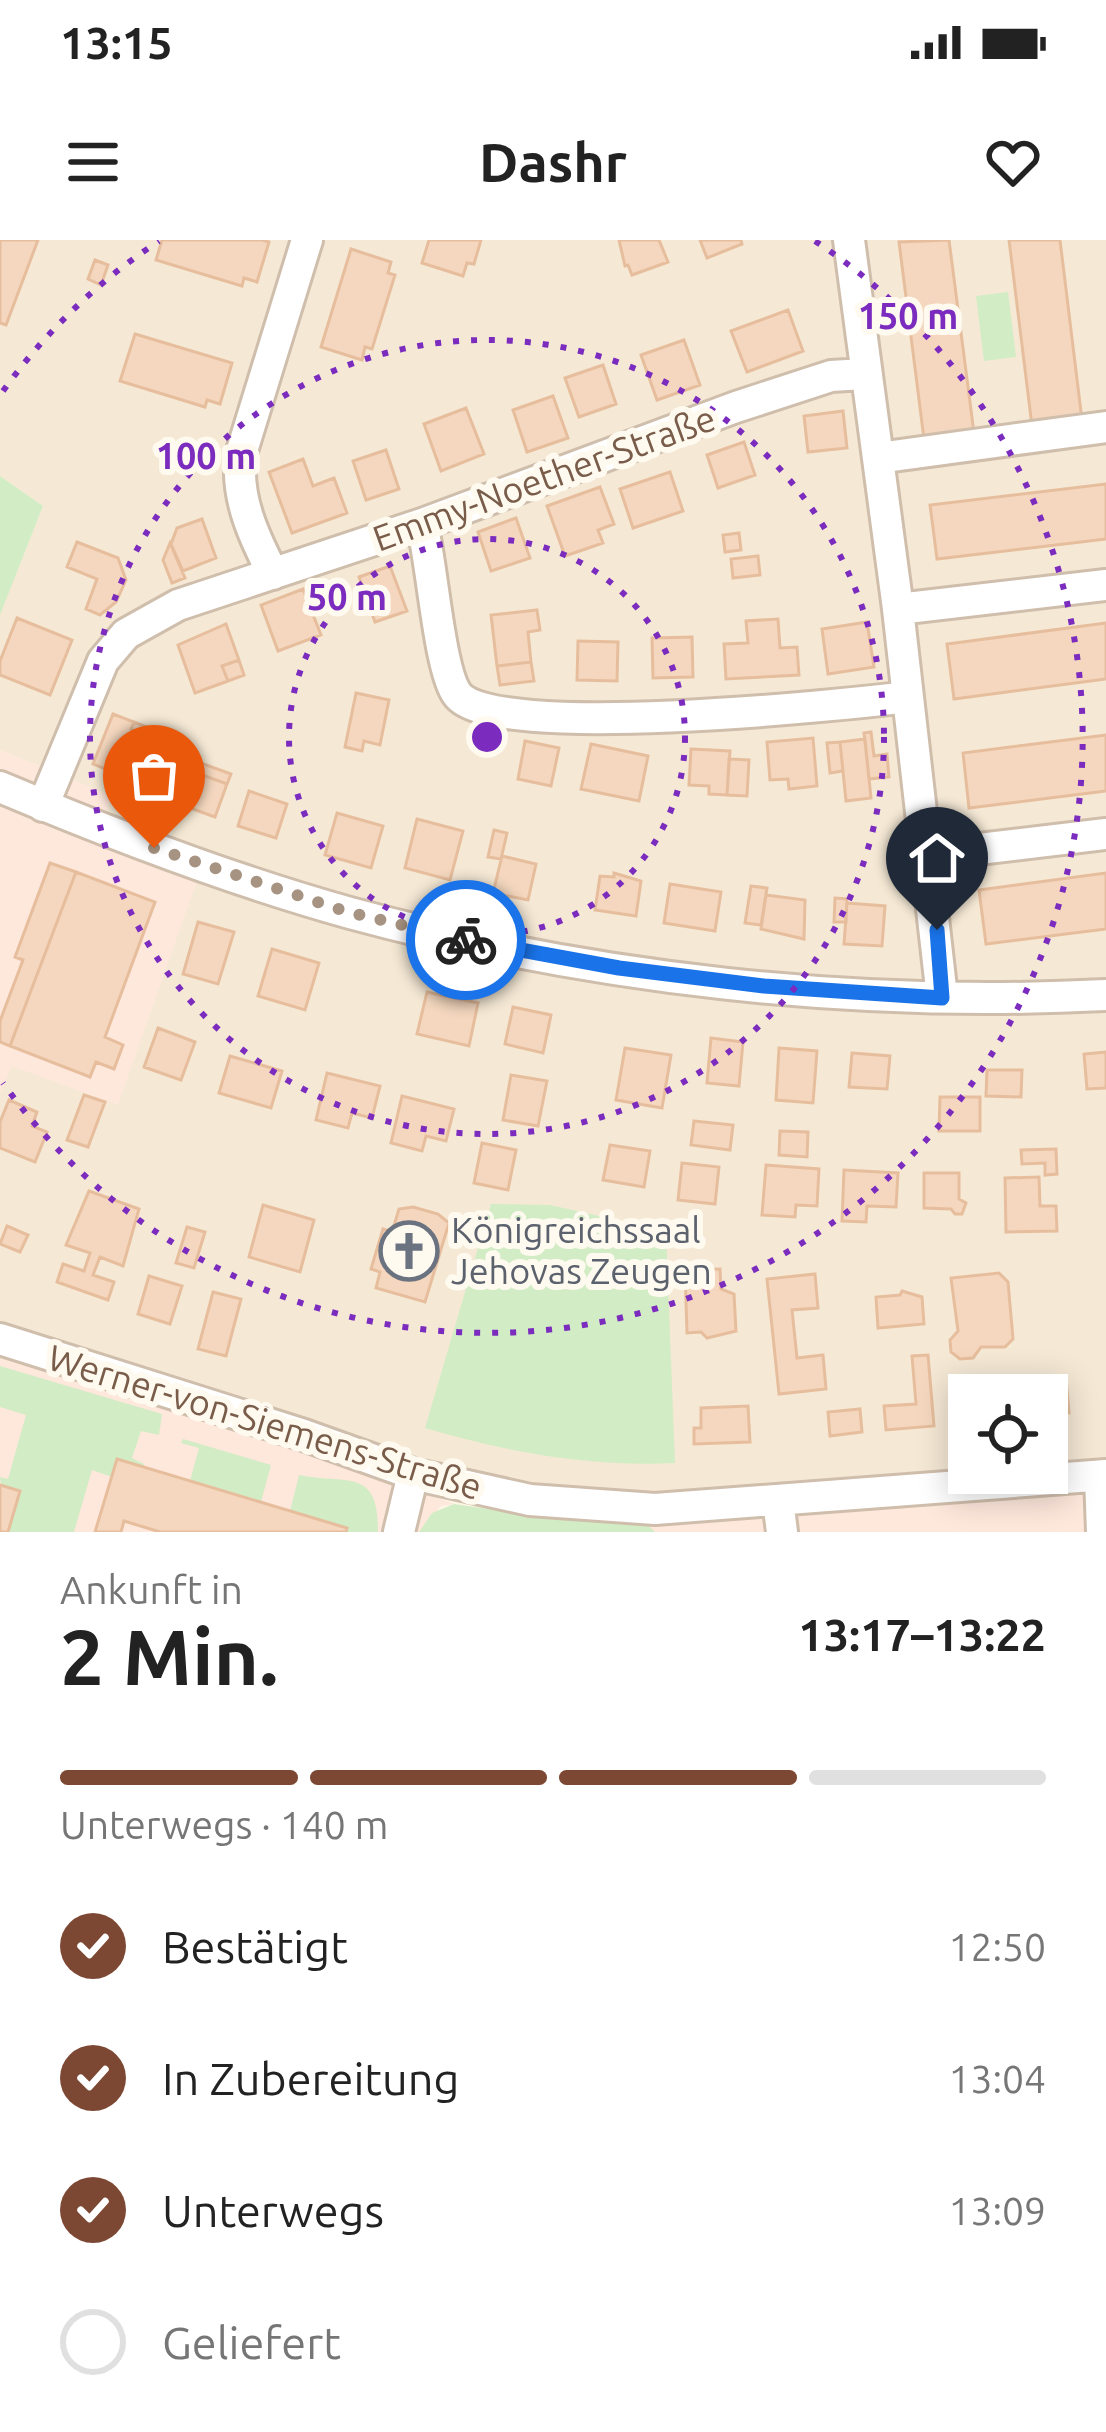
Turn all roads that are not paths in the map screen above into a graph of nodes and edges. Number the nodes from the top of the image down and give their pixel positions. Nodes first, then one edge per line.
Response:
1 (307, 240) edge
2 (849, 240) edge
3 (865, 374) junction
4 (1106, 427) edge
5 (878, 458) junction
6 (422, 524) junction
7 (273, 574) junction
8 (1106, 585) edge
9 (898, 610) junction
10 (908, 698) junction
11 (0, 788) edge
12 (43, 806) junction
13 (1106, 834) edge
14 (928, 855) junction
15 (1106, 995) edge
16 (942, 998) junction
17 (0, 1339) edge
18 (412, 1474) junction
19 (1103, 1475) edge
20 (778, 1500) junction
21 (399, 1532) edge
22 (782, 1532) edge
23 (1102, 1532) edge

1 - 7 street
2 - 3 street
3 - 5 street
3 - 6 street, Emmy-Noether-Straße
4 - 5 street
5 - 9 street
6 - 7 street, Emmy-Noether-Straße
6 - 10 street
7 - 12 street, Emmy-Noether-Straße
8 - 9 street
9 - 10 street
10 - 14 street
11 - 12 street
12 - 16 street
13 - 14 street
14 - 16 street
15 - 16 street
17 - 18 street, Werner-von-Siemens-Straße
18 - 20 street, Werner-von-Siemens-Straße
18 - 21 street
19 - 20 street, Werner-von-Siemens-Straße
19 - 23 street
20 - 22 street

